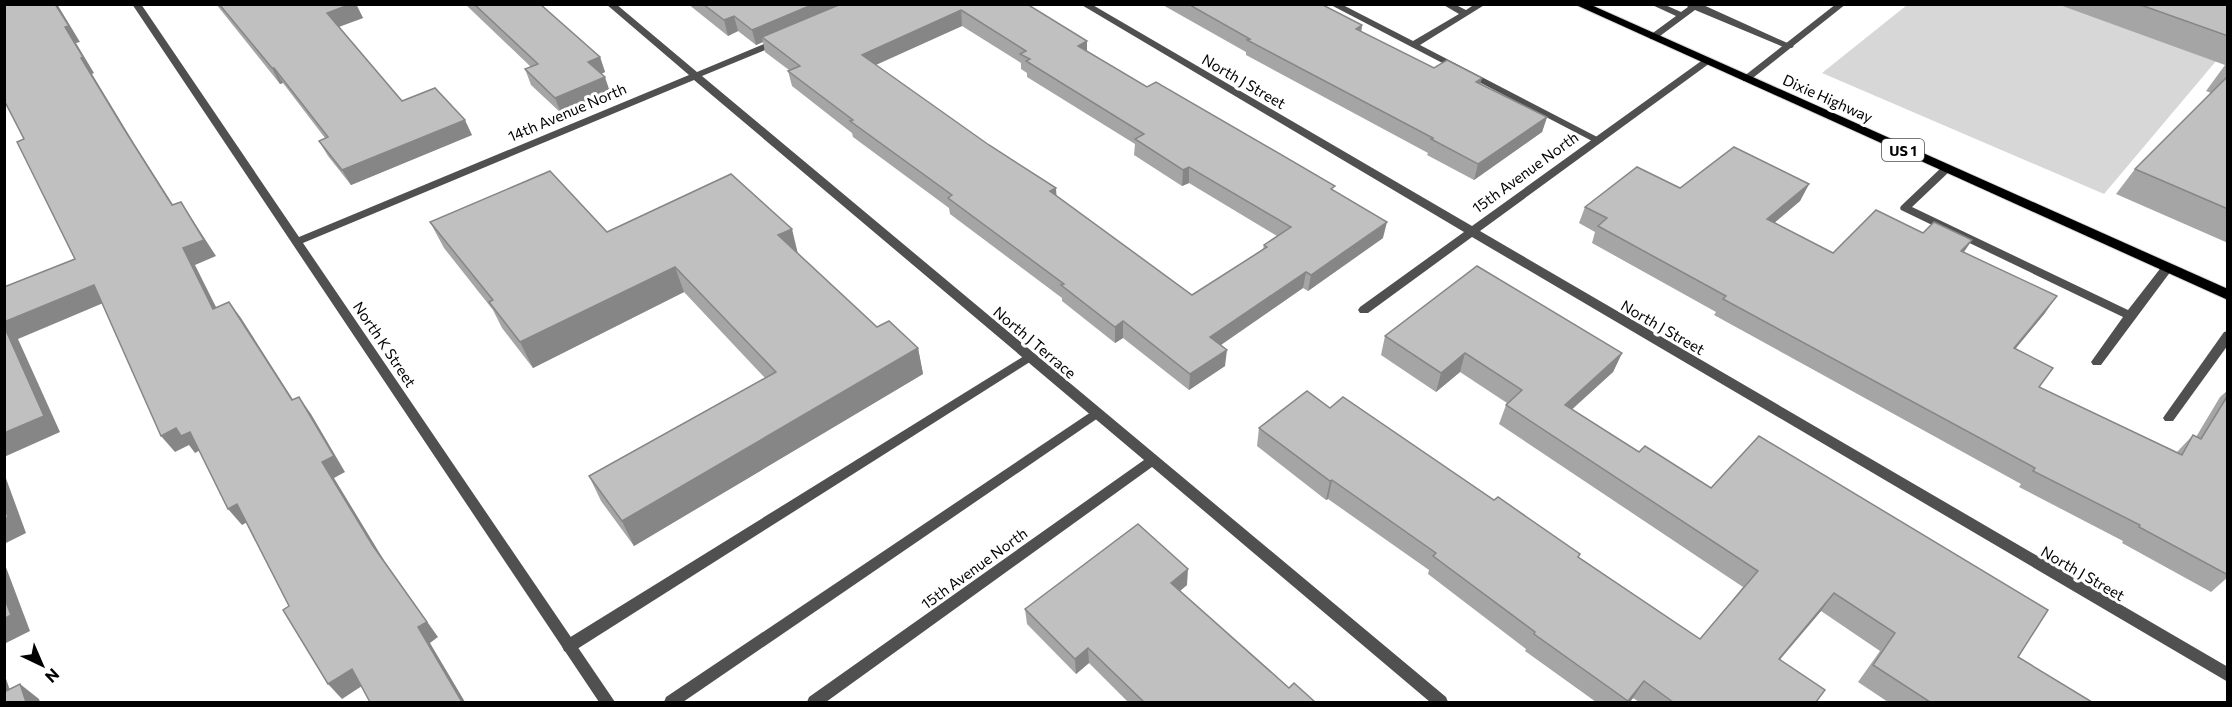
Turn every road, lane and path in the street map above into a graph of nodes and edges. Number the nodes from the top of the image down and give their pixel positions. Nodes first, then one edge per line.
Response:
1 (136, 4) edge
2 (610, 4) edge
3 (1084, 4) edge
4 (1333, 4) edge
5 (1446, 4) edge
6 (1482, 4) edge
7 (1579, 4) edge
8 (1654, 4) edge
9 (1842, 4) edge
10 (1693, 5) edge
11 (1466, 14) junction
12 (1682, 16) junction
13 (789, 37) edge
14 (1653, 37) junction
15 (1413, 45) junction
16 (1789, 46) junction
17 (1707, 61) junction
18 (695, 75) junction
19 (1746, 79) junction
20 (1598, 140) junction
21 (1946, 169) junction
22 (1472, 232) junction
23 (296, 242) junction
24 (2167, 268) junction
25 (2228, 295) edge
26 (1364, 310) dead end
27 (2130, 316) junction
28 (2228, 335) edge
29 (1029, 357) junction
30 (2097, 362) dead end
31 (1097, 413) junction
32 (2169, 418) dead end
33 (1153, 460) junction
34 (569, 646) junction
35 (2228, 675) edge
36 (607, 702) edge
37 (672, 702) edge
38 (814, 702) edge
39 (1441, 702) edge

1 - 23 street, North K Street
2 - 18 street, North J Terrace
3 - 22 street, North J Street
4 - 15 street
5 - 11 street
6 - 11 street
7 - 14 main road, Dixie Highway / US 1
8 - 12 street
9 - 16 street
10 - 12 street
10 - 16 street
11 - 15 street
12 - 14 street
13 - 18 street, 14th Avenue North
14 - 17 main road, Dixie Highway / US 1
15 - 20 street
16 - 19 street
17 - 19 main road, Dixie Highway / US 1
17 - 20 street, 15th Avenue North
18 - 23 street, 14th Avenue North
18 - 29 street, North J Terrace
19 - 21 main road, Dixie Highway / US 1
20 - 22 street, 15th Avenue North
21 - 24 main road, Dixie Highway / US 1
21 - 27 street
22 - 26 street, 15th Avenue North
22 - 35 street, North J Street
23 - 34 street, North K Street
24 - 25 main road, Dixie Highway / US 1
24 - 27 street
27 - 30 street
28 - 32 street
29 - 31 street, North J Terrace
29 - 34 street
31 - 33 street, North J Terrace
31 - 37 street
33 - 38 street, 15th Avenue North
33 - 39 street, North J Terrace
34 - 36 street, North K Street

